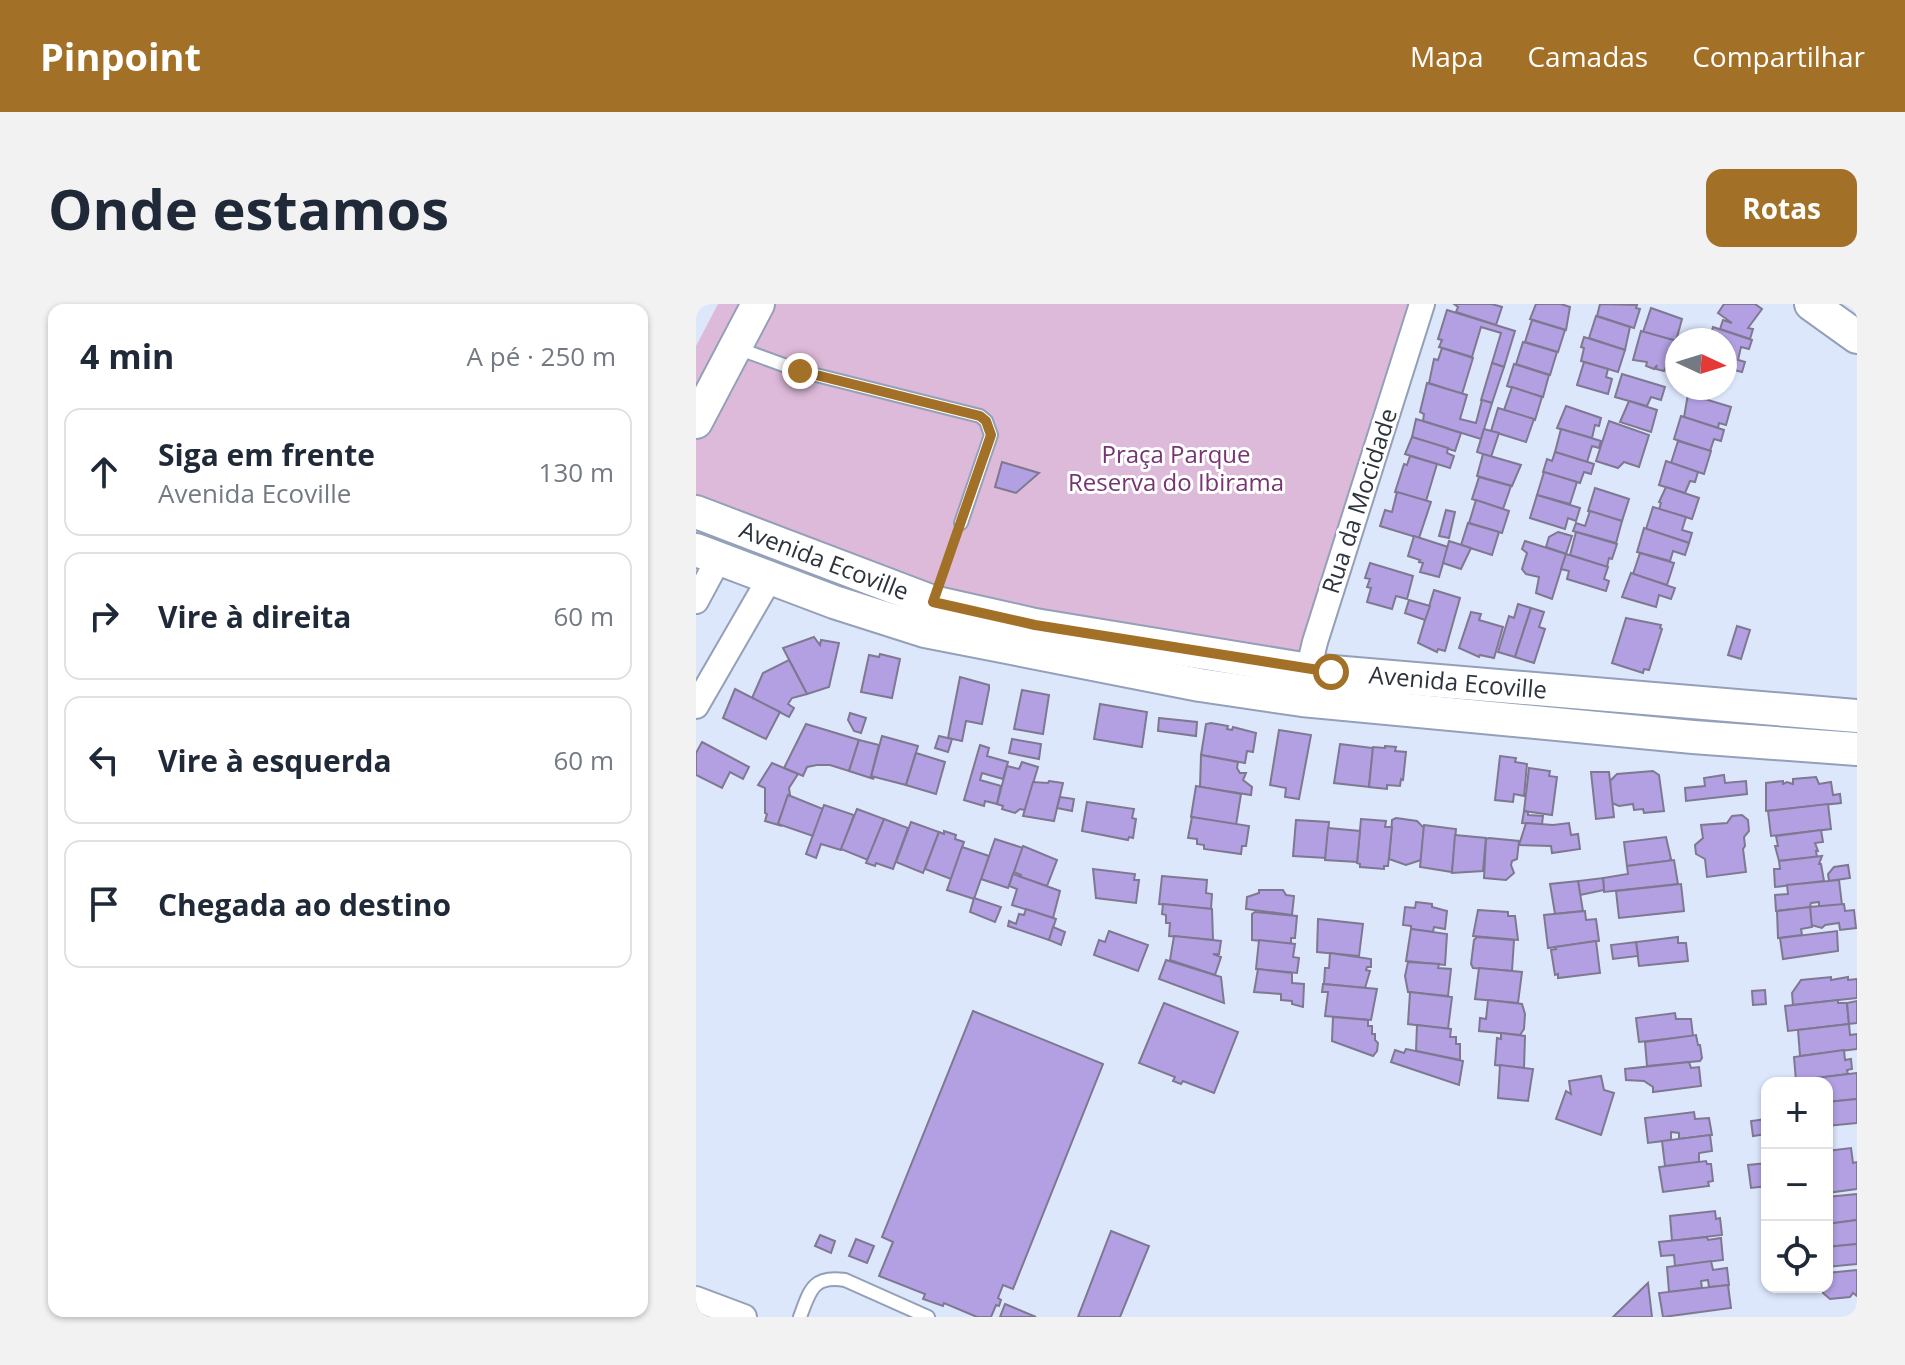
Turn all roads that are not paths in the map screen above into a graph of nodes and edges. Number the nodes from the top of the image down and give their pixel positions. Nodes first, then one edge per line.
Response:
1 (758, 304) edge
2 (1422, 304) edge
3 (1811, 304) edge
4 (1857, 337) edge
5 (734, 347) junction
6 (696, 422) edge
7 (696, 512) edge
8 (961, 523) road end
9 (707, 555) edge
10 (847, 572) junction
11 (770, 578) junction
12 (696, 601) edge
13 (834, 602) junction
14 (1305, 685) junction
15 (696, 706) edge
16 (1846, 715) edge
17 (1846, 749) edge
18 (696, 1299) edge
19 (744, 1317) edge
20 (800, 1317) edge
21 (928, 1317) edge

1 - 5 street
2 - 14 street, Rua da Mocidade
3 - 4 street
5 - 6 street
5 - 8 lane
7 - 10 street, Avenida Ecoville
9 - 11 street, Avenida Ecoville
9 - 12 street
10 - 13 street
10 - 14 street, Avenida Ecoville
11 - 13 street, Avenida Ecoville
11 - 15 street
13 - 14 street, Avenida Ecoville
14 - 16 street, Avenida Ecoville
14 - 17 street, Avenida Ecoville
16 - 17 street
18 - 19 street
20 - 21 lane

